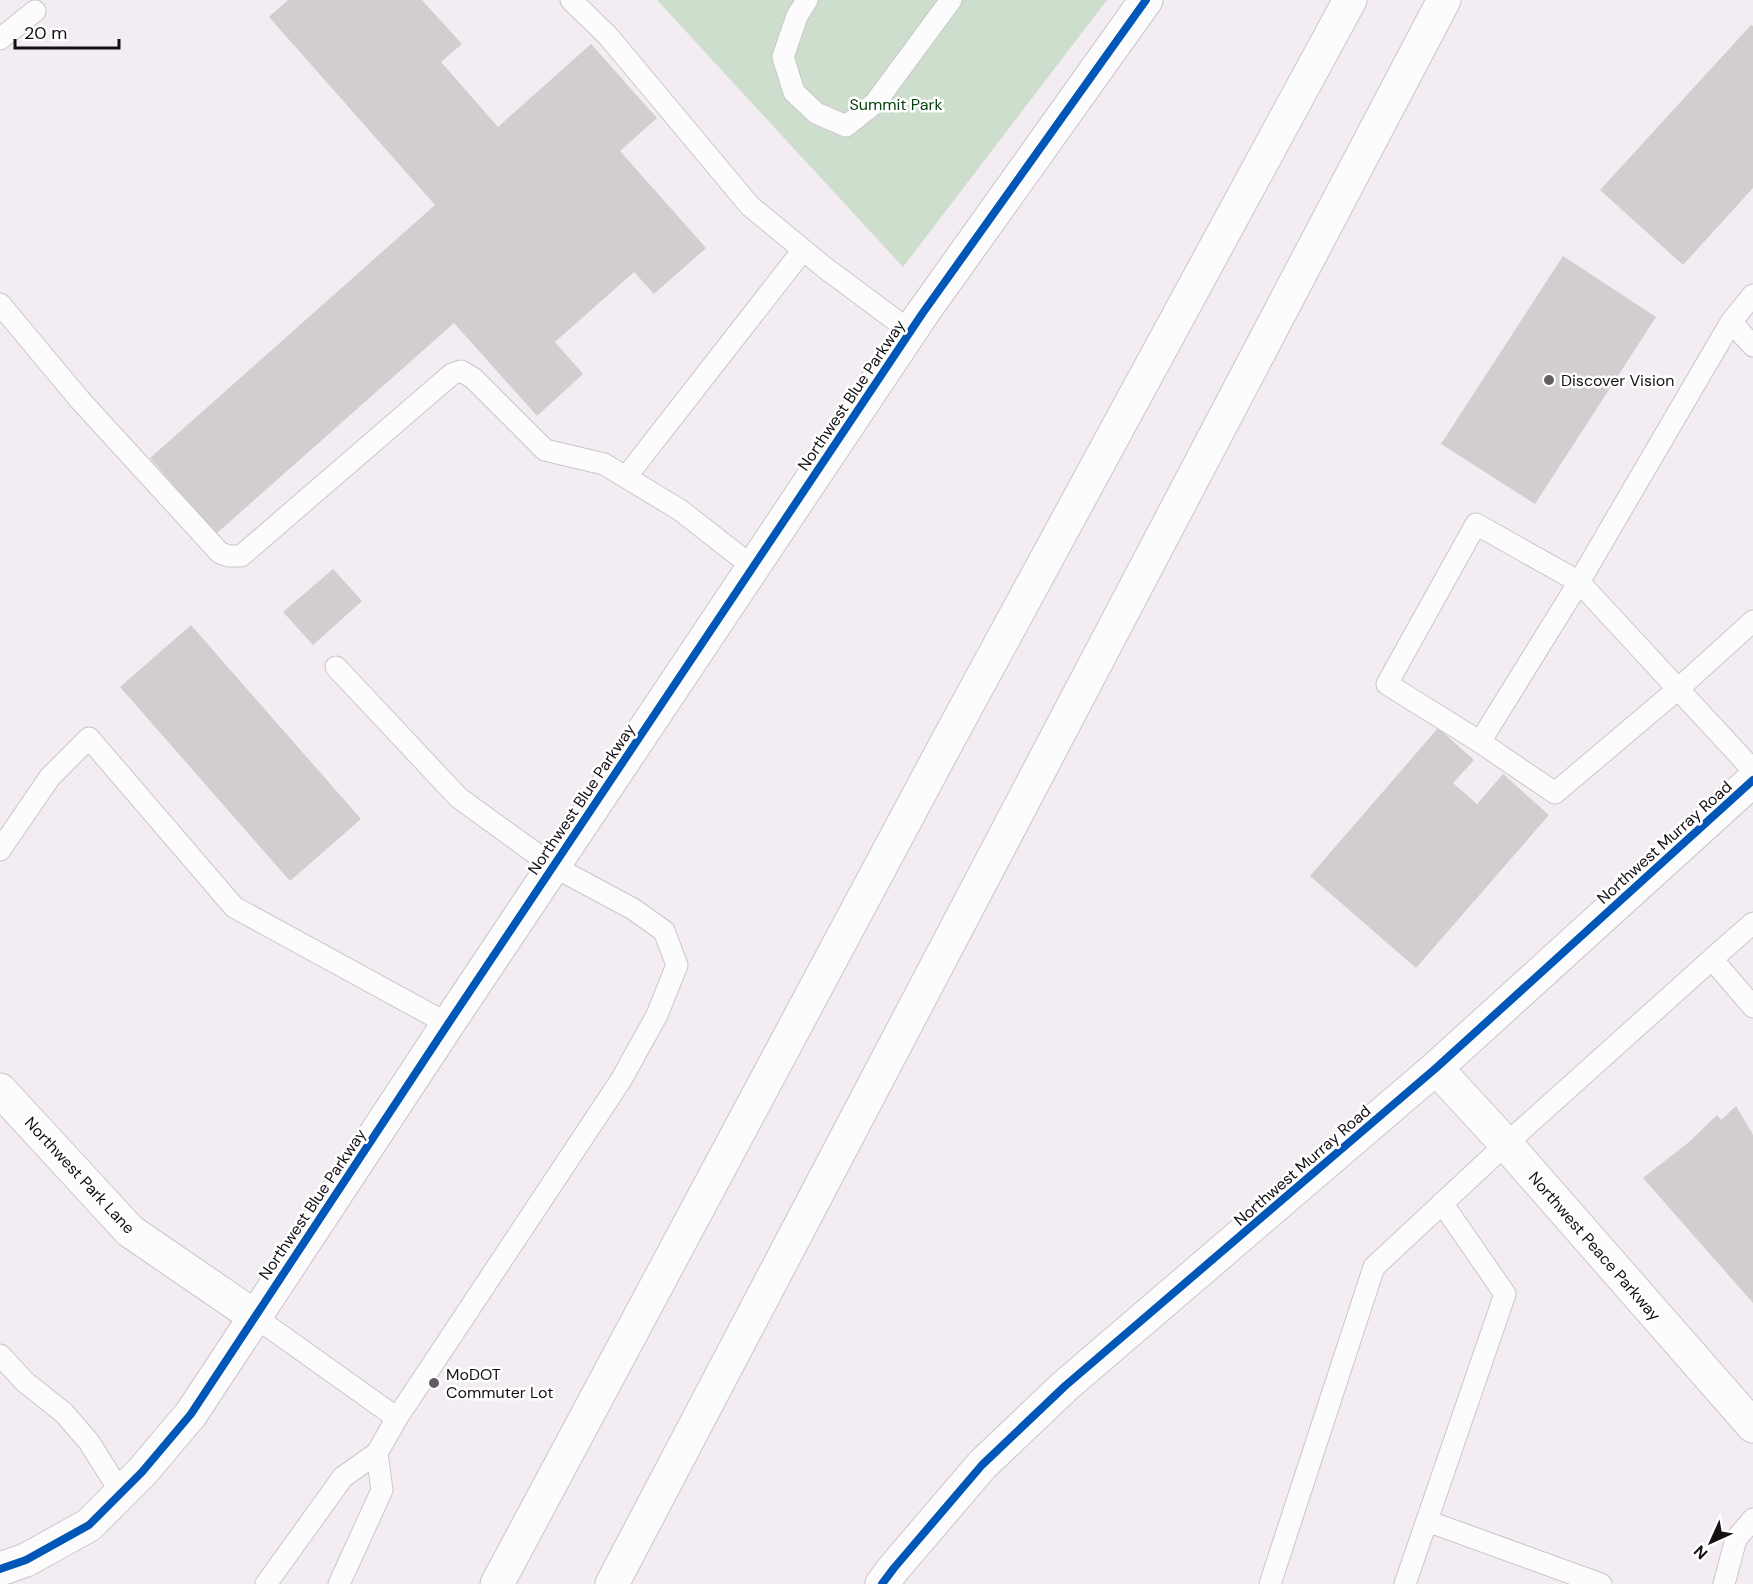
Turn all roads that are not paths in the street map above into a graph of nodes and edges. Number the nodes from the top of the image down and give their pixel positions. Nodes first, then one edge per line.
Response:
1 (571, 0) edge
2 (807, 0) edge
3 (951, 0) edge
4 (1146, 0) edge
5 (1350, 0) edge
6 (1444, 0) edge
7 (35, 4) edge
8 (0, 39) edge
9 (803, 250) junction
10 (1753, 295) edge
11 (0, 304) edge
12 (1731, 322) junction
13 (910, 331) junction
14 (1753, 346) edge
15 (626, 477) junction
16 (753, 567) junction
17 (1579, 582) junction
18 (1753, 621) edge
19 (336, 668) dead end
20 (1678, 689) junction
21 (1480, 742) junction
22 (1753, 770) edge
23 (1753, 780) edge
24 (0, 850) edge
25 (553, 866) junction
26 (1753, 923) edge
27 (1712, 959) junction
28 (1753, 1007) edge
29 (448, 1024) junction
30 (1436, 1068) junction
31 (0, 1090) edge
32 (1506, 1144) junction
33 (1442, 1203) junction
34 (254, 1316) junction
35 (0, 1355) edge
36 (397, 1418) junction
37 (1753, 1426) edge
38 (377, 1453) junction
39 (121, 1493) junction
40 (1753, 1519) edge
41 (1427, 1521) junction
42 (0, 1569) edge
43 (266, 1584) edge
44 (339, 1584) edge
45 (497, 1584) edge
46 (612, 1584) edge
47 (882, 1584) edge
48 (1270, 1584) edge
49 (1405, 1584) edge
50 (1601, 1584) edge
51 (1724, 1584) edge

1 - 9 lane
2 - 3 lane
4 - 13 main road, Northwest Blue Parkway
5 - 45 main road
6 - 46 main road
7 - 8 lane
9 - 13 lane
9 - 15 lane
10 - 12 lane
11 - 15 lane
12 - 14 lane
12 - 17 lane
13 - 16 main road, Northwest Blue Parkway
15 - 16 lane
16 - 25 main road, Northwest Blue Parkway
17 - 20 lane
17 - 21 lane
17 - 21 lane
18 - 20 lane
19 - 25 lane
20 - 21 lane
20 - 22 lane
23 - 30 main road, Northwest Murray Road
24 - 29 lane
25 - 29 main road, Northwest Blue Parkway
25 - 36 lane
26 - 27 lane
27 - 28 lane
27 - 32 lane
29 - 34 main road, Northwest Blue Parkway
30 - 32 main road, Northwest Peace Parkway
30 - 47 main road, Northwest Murray Road
31 - 34 main road, Northwest Park Lane
32 - 33 lane
32 - 37 main road, Northwest Peace Parkway
33 - 41 lane
33 - 48 lane
34 - 36 lane
34 - 39 main road, Northwest Blue Parkway
35 - 39 lane
36 - 38 lane
38 - 43 lane
38 - 44 lane
39 - 42 main road, Northwest Blue Parkway
40 - 51 lane
41 - 49 lane
41 - 50 lane

